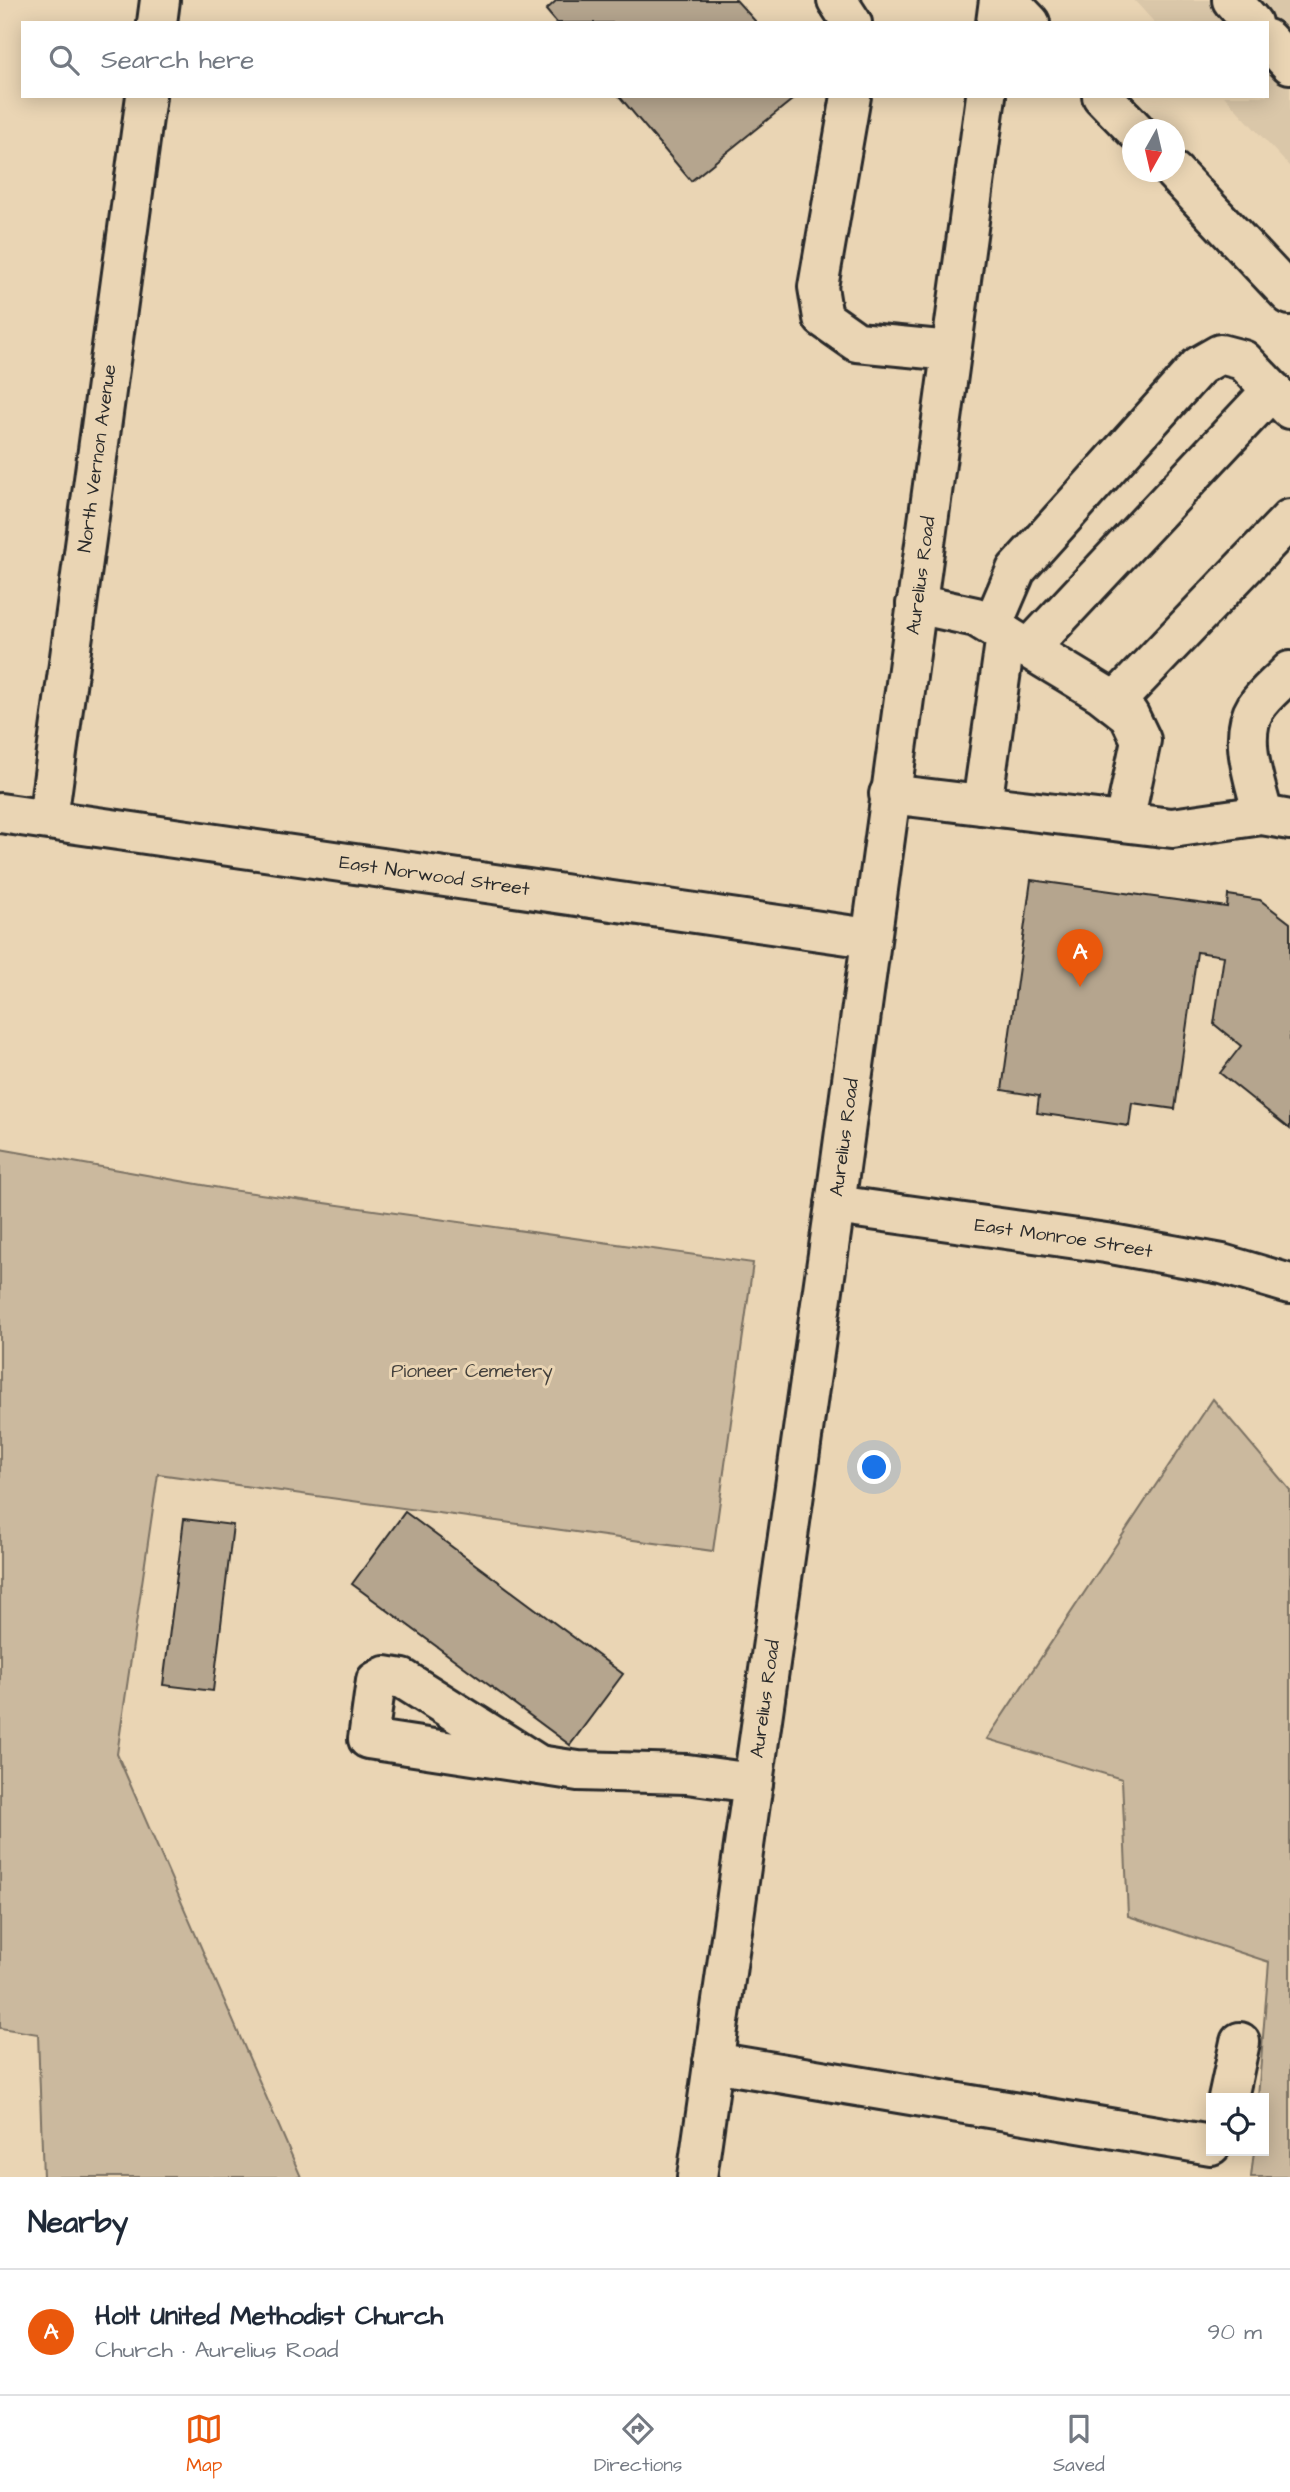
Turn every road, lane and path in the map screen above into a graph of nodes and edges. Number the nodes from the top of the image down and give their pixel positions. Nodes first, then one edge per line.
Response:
1 (160, 0) edge
2 (837, 0) edge
3 (999, 0) edge
4 (1008, 0) edge
5 (1232, 0) edge
6 (156, 21) edge
7 (851, 21) edge
8 (996, 21) edge
9 (1028, 21) edge
10 (1250, 21) edge
11 (146, 98) edge
12 (851, 98) edge
13 (986, 98) edge
14 (1104, 98) edge
15 (1124, 119) edge
16 (1183, 182) edge
17 (1290, 295) edge
18 (951, 351) junction
19 (1281, 399) edge
20 (1290, 519) edge
21 (916, 604) junction
22 (1009, 637) junction
23 (1290, 671) edge
24 (1114, 704) junction
25 (889, 794) junction
26 (982, 805) junction
27 (0, 813) edge
28 (1277, 818) edge
29 (48, 819) junction
30 (1124, 822) junction
31 (869, 938) junction
32 (835, 1205) junction
33 (1290, 1284) edge
34 (539, 1765) dead end
35 (752, 1783) junction
36 (1240, 2042) dead end
37 (713, 2062) junction
38 (1229, 2093) edge
39 (1206, 2143) edge
40 (697, 2177) edge

1 - 6 street
2 - 7 street
3 - 8 street
4 - 9 street
5 - 10 street
11 - 29 street, North Vernon Avenue
12 - 18 street
13 - 18 street, Aurelius Road
14 - 15 street
16 - 17 street
18 - 21 street, Aurelius Road
19 - 22 street
19 - 22 street
20 - 24 street
21 - 22 street
21 - 25 street, Aurelius Road
22 - 24 street
22 - 26 street
23 - 28 street
24 - 30 street
25 - 26 street
25 - 31 street, Aurelius Road
26 - 30 street
27 - 29 street, East Norwood Street
28 - 30 street
29 - 31 street, East Norwood Street
31 - 32 street, Aurelius Road
32 - 33 street, East Monroe Street
32 - 35 street, Aurelius Road
34 - 35 street
35 - 37 street, Aurelius Road
36 - 38 street
37 - 39 street
37 - 40 street, Aurelius Road

